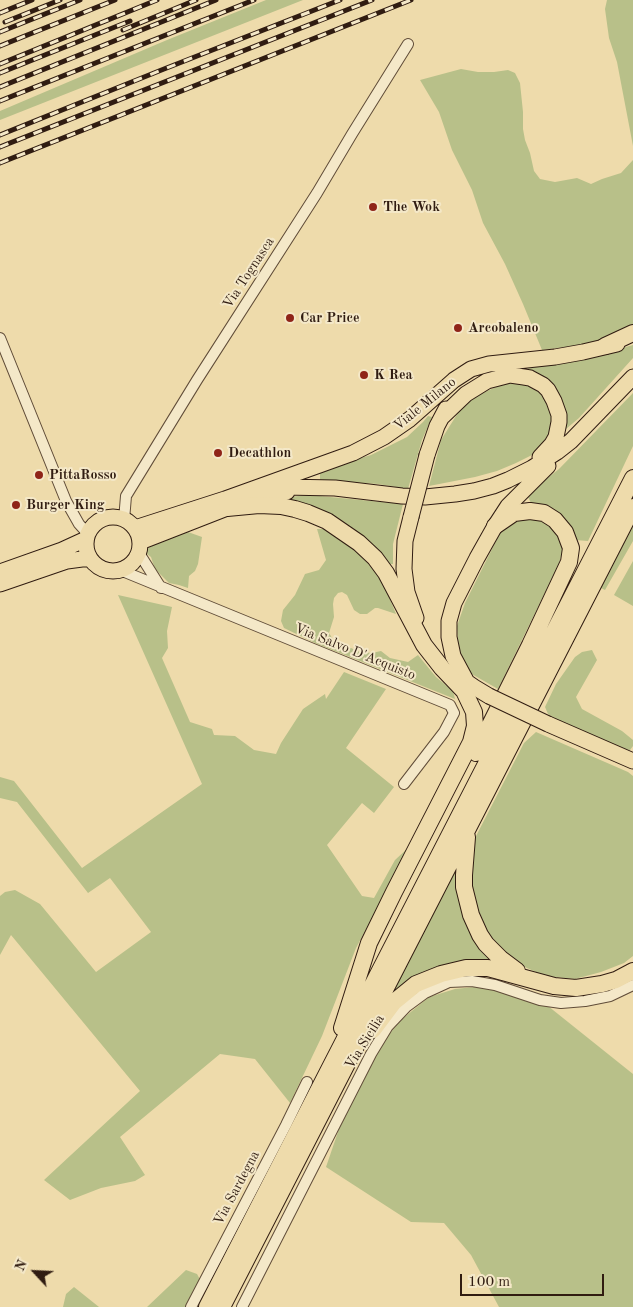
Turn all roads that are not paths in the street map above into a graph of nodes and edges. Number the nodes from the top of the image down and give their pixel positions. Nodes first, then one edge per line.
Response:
1 (408, 44) dead end
2 (633, 333) edge
3 (0, 338) edge
4 (633, 340) edge
5 (605, 346) junction
6 (523, 360) junction
7 (633, 377) edge
8 (442, 417) junction
9 (571, 441) junction
10 (519, 475) junction
11 (633, 478) edge
12 (226, 504) junction
13 (633, 507) edge
14 (495, 526) junction
15 (134, 536) junction
16 (87, 537) junction
17 (90, 559) junction
18 (120, 570) junction
19 (0, 572) edge
20 (0, 584) edge
21 (161, 588) junction
22 (468, 684) junction
23 (631, 761) edge
24 (404, 784) dead end
25 (468, 827) junction
26 (633, 971) edge
27 (533, 979) junction
28 (633, 985) edge
29 (344, 1022) junction
30 (334, 1074) junction
31 (308, 1082) dead end
32 (191, 1307) edge
33 (207, 1307) edge
34 (222, 1307) edge
35 (242, 1307) edge

1 - 15 street, Via Tognasca
2 - 5 highway
3 - 16 street
4 - 5 main road, Viale Milano
5 - 6 main road, Viale Milano
6 - 8 main road
6 - 12 main road, Viale Milano
7 - 9 main road, Viale Milano
8 - 10 main road
8 - 22 main road, bridge
9 - 10 main road, Viale Milano
9 - 14 main road
10 - 12 main road, Viale Milano
11 - 30 highway
12 - 15 main road, Viale Milano
12 - 29 highway
13 - 25 highway
14 - 22 main road
14 - 29 highway
15 - 16 main road
15 - 18 main road
15 - 21 street
16 - 17 main road
16 - 19 main road
17 - 18 main road
17 - 20 main road
18 - 21 street, Via Salvo D'Acquisto
21 - 24 street, Via Salvo D'Acquisto
22 - 23 main road, bridge
25 - 27 highway
25 - 30 highway
26 - 27 highway
27 - 30 highway
28 - 35 street, Via Sicilia
29 - 30 highway
30 - 33 highway
30 - 34 highway
31 - 32 street, Via Sardegna

